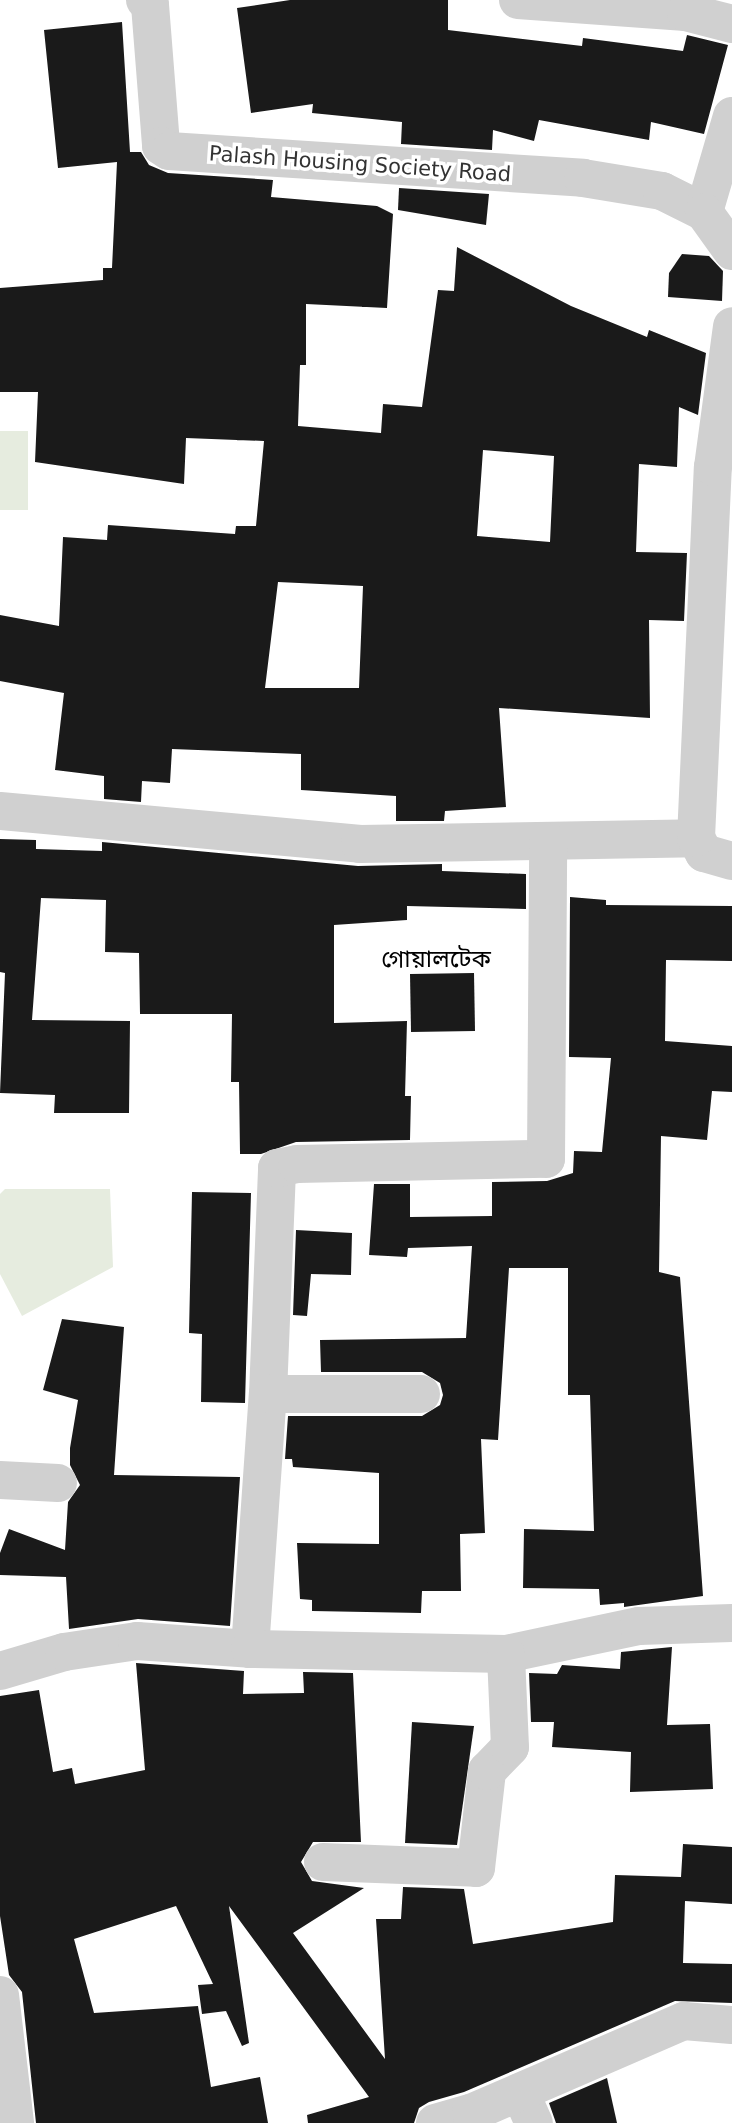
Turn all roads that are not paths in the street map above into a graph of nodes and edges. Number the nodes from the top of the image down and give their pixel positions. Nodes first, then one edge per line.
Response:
1 (145, 0) edge
2 (519, 0) edge
3 (732, 23) edge
4 (732, 116) edge
5 (704, 212) junction
6 (732, 251) edge
7 (732, 326) edge
8 (0, 811) edge
9 (696, 838) junction
10 (548, 842) junction
11 (732, 862) edge
12 (268, 1394) junction
13 (421, 1394) dead end
14 (0, 1480) edge
15 (58, 1483) dead end
16 (732, 1623) edge
17 (250, 1649) junction
18 (506, 1654) junction
19 (0, 1671) edge
20 (323, 1861) dead end
21 (0, 1995) edge
22 (732, 2025) edge
23 (527, 2107) edge
24 (15, 2123) edge
25 (435, 2123) edge

1 - 5 street, Palash Housing Society Road
2 - 3 street
4 - 5 street
5 - 6 street
7 - 9 street
8 - 10 street
9 - 10 street
9 - 11 street
10 - 12 street
12 - 13 street
12 - 17 street
14 - 15 street
16 - 18 street
17 - 18 street
17 - 19 street
18 - 20 street
21 - 24 street
22 - 23 street
23 - 25 street

